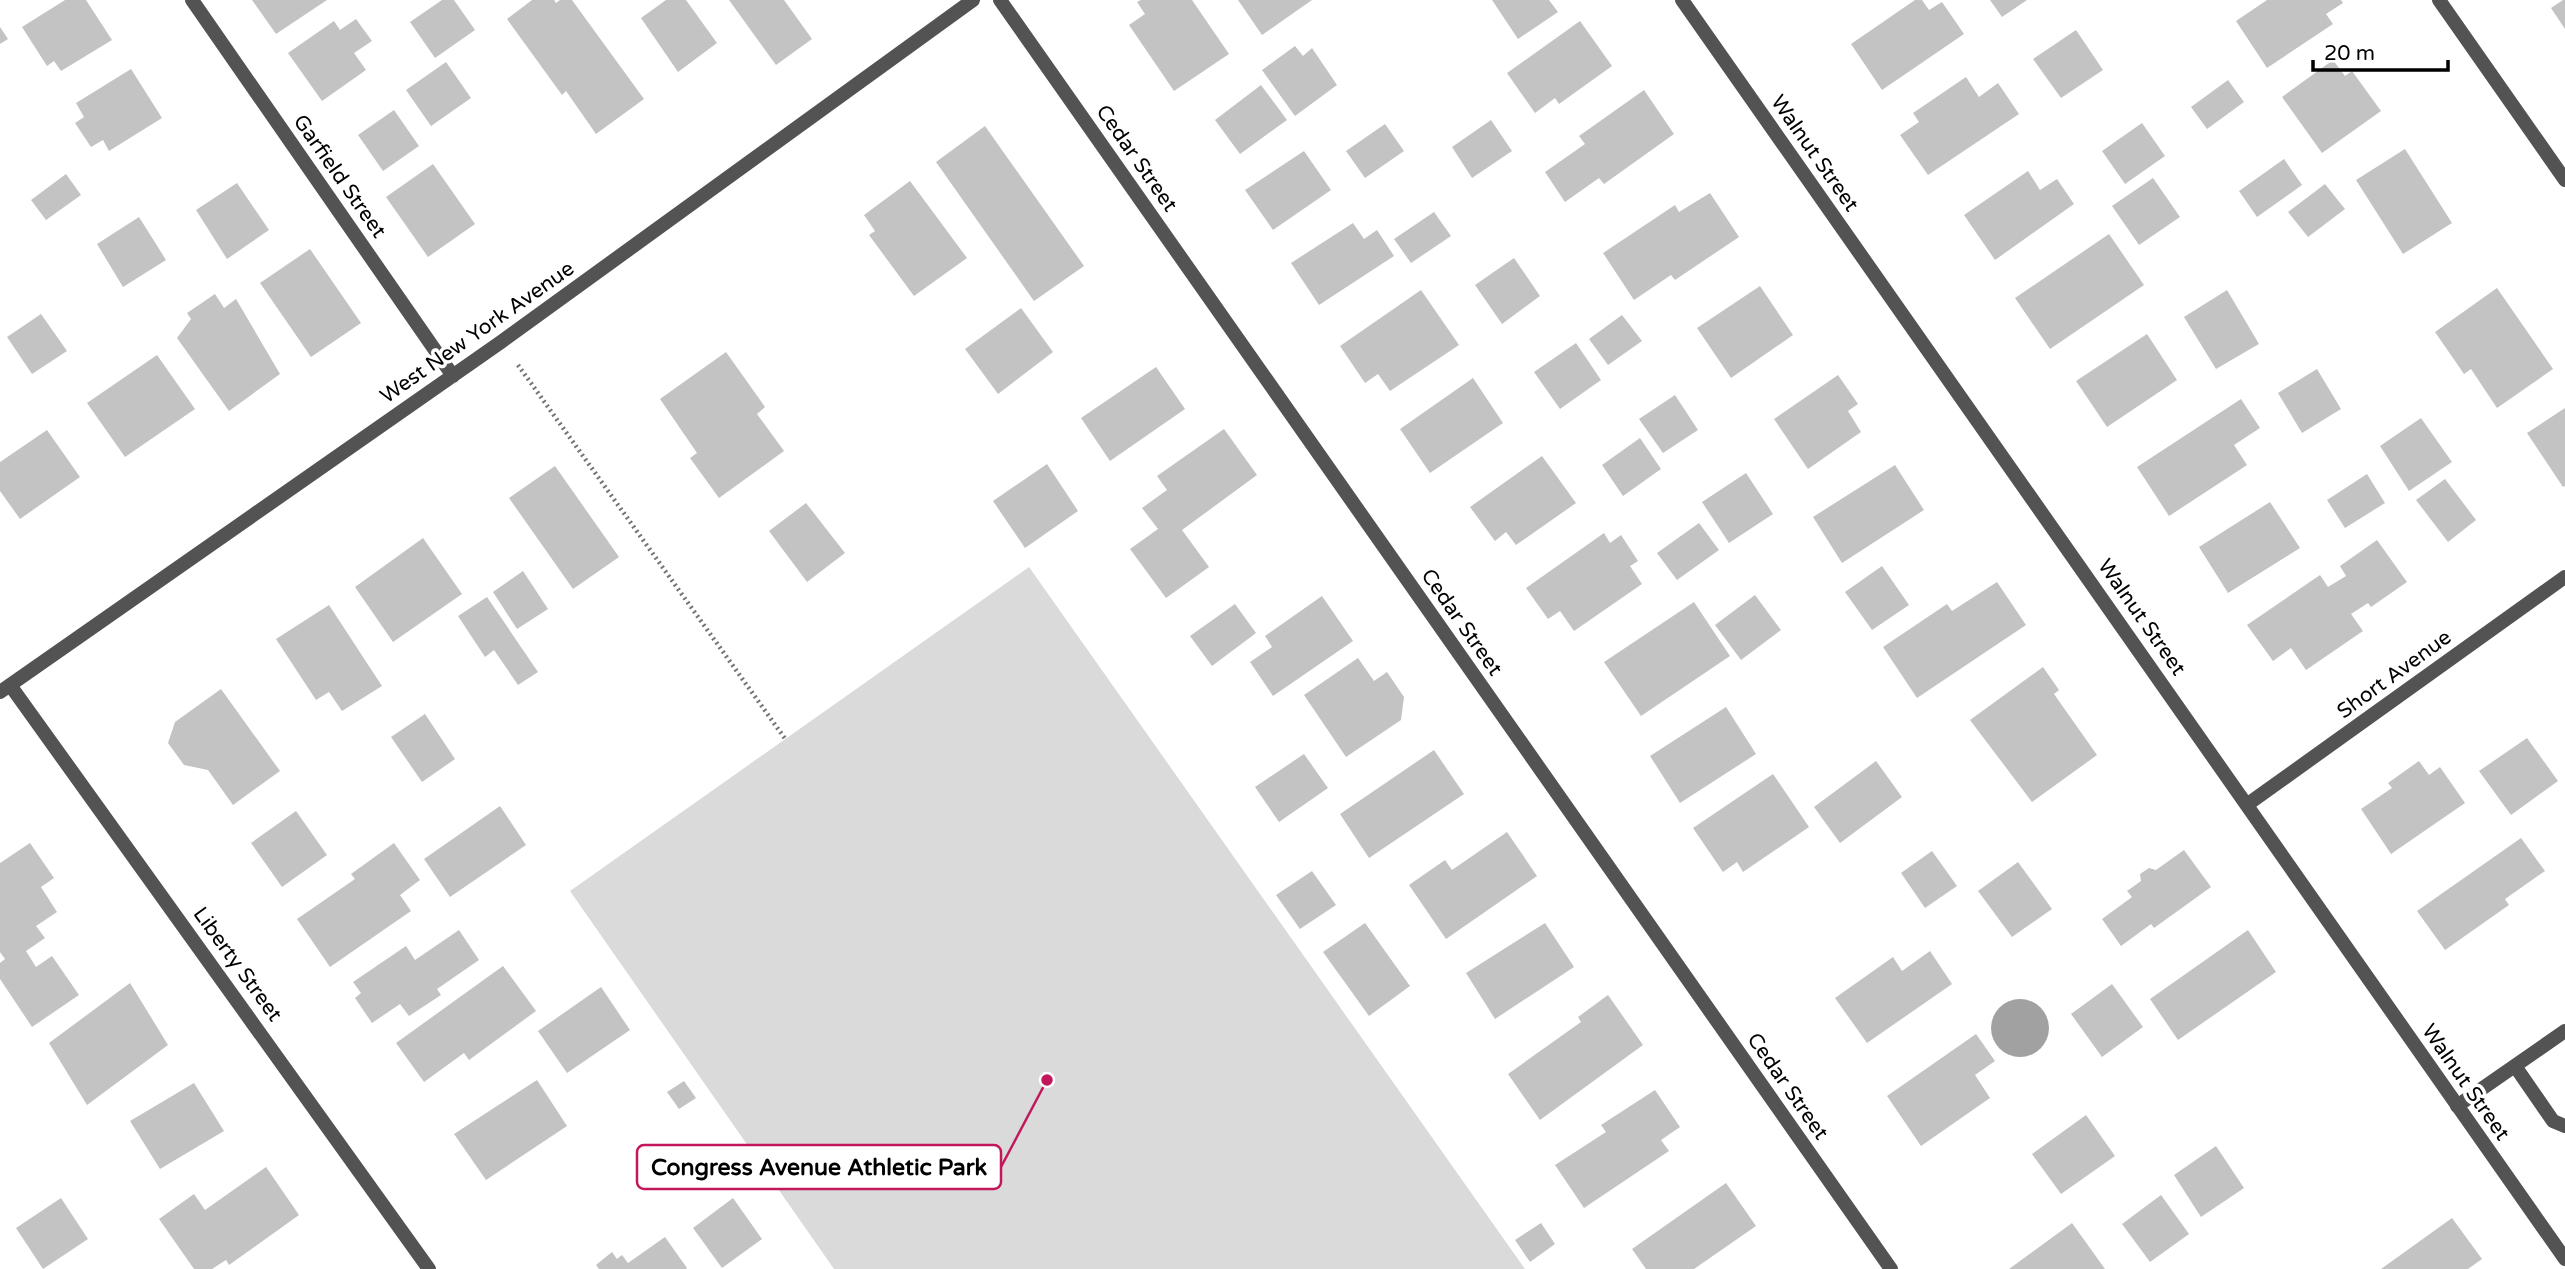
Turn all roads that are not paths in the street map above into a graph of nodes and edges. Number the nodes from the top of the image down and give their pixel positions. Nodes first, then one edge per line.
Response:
1 (192, 0) edge
2 (973, 0) edge
3 (1000, 0) edge
4 (1682, 0) edge
5 (2439, 0) edge
6 (2565, 180) edge
7 (453, 376) junction
8 (2565, 577) edge
9 (5, 688) edge
10 (2248, 804) junction
11 (2565, 1031) edge
12 (2515, 1066) junction
13 (2457, 1105) junction
14 (2565, 1126) edge
15 (2563, 1254) edge
16 (429, 1269) edge
17 (1891, 1269) edge

1 - 7 street, Garfield Street
2 - 7 street, West New York Avenue
3 - 17 street, Cedar Street
4 - 10 street, Walnut Street
5 - 6 street
7 - 9 street, West New York Avenue
8 - 10 street, Short Avenue
9 - 16 street, Liberty Street
10 - 13 street, Walnut Street
11 - 12 street
12 - 13 street
12 - 14 street
13 - 15 street, Walnut Street

